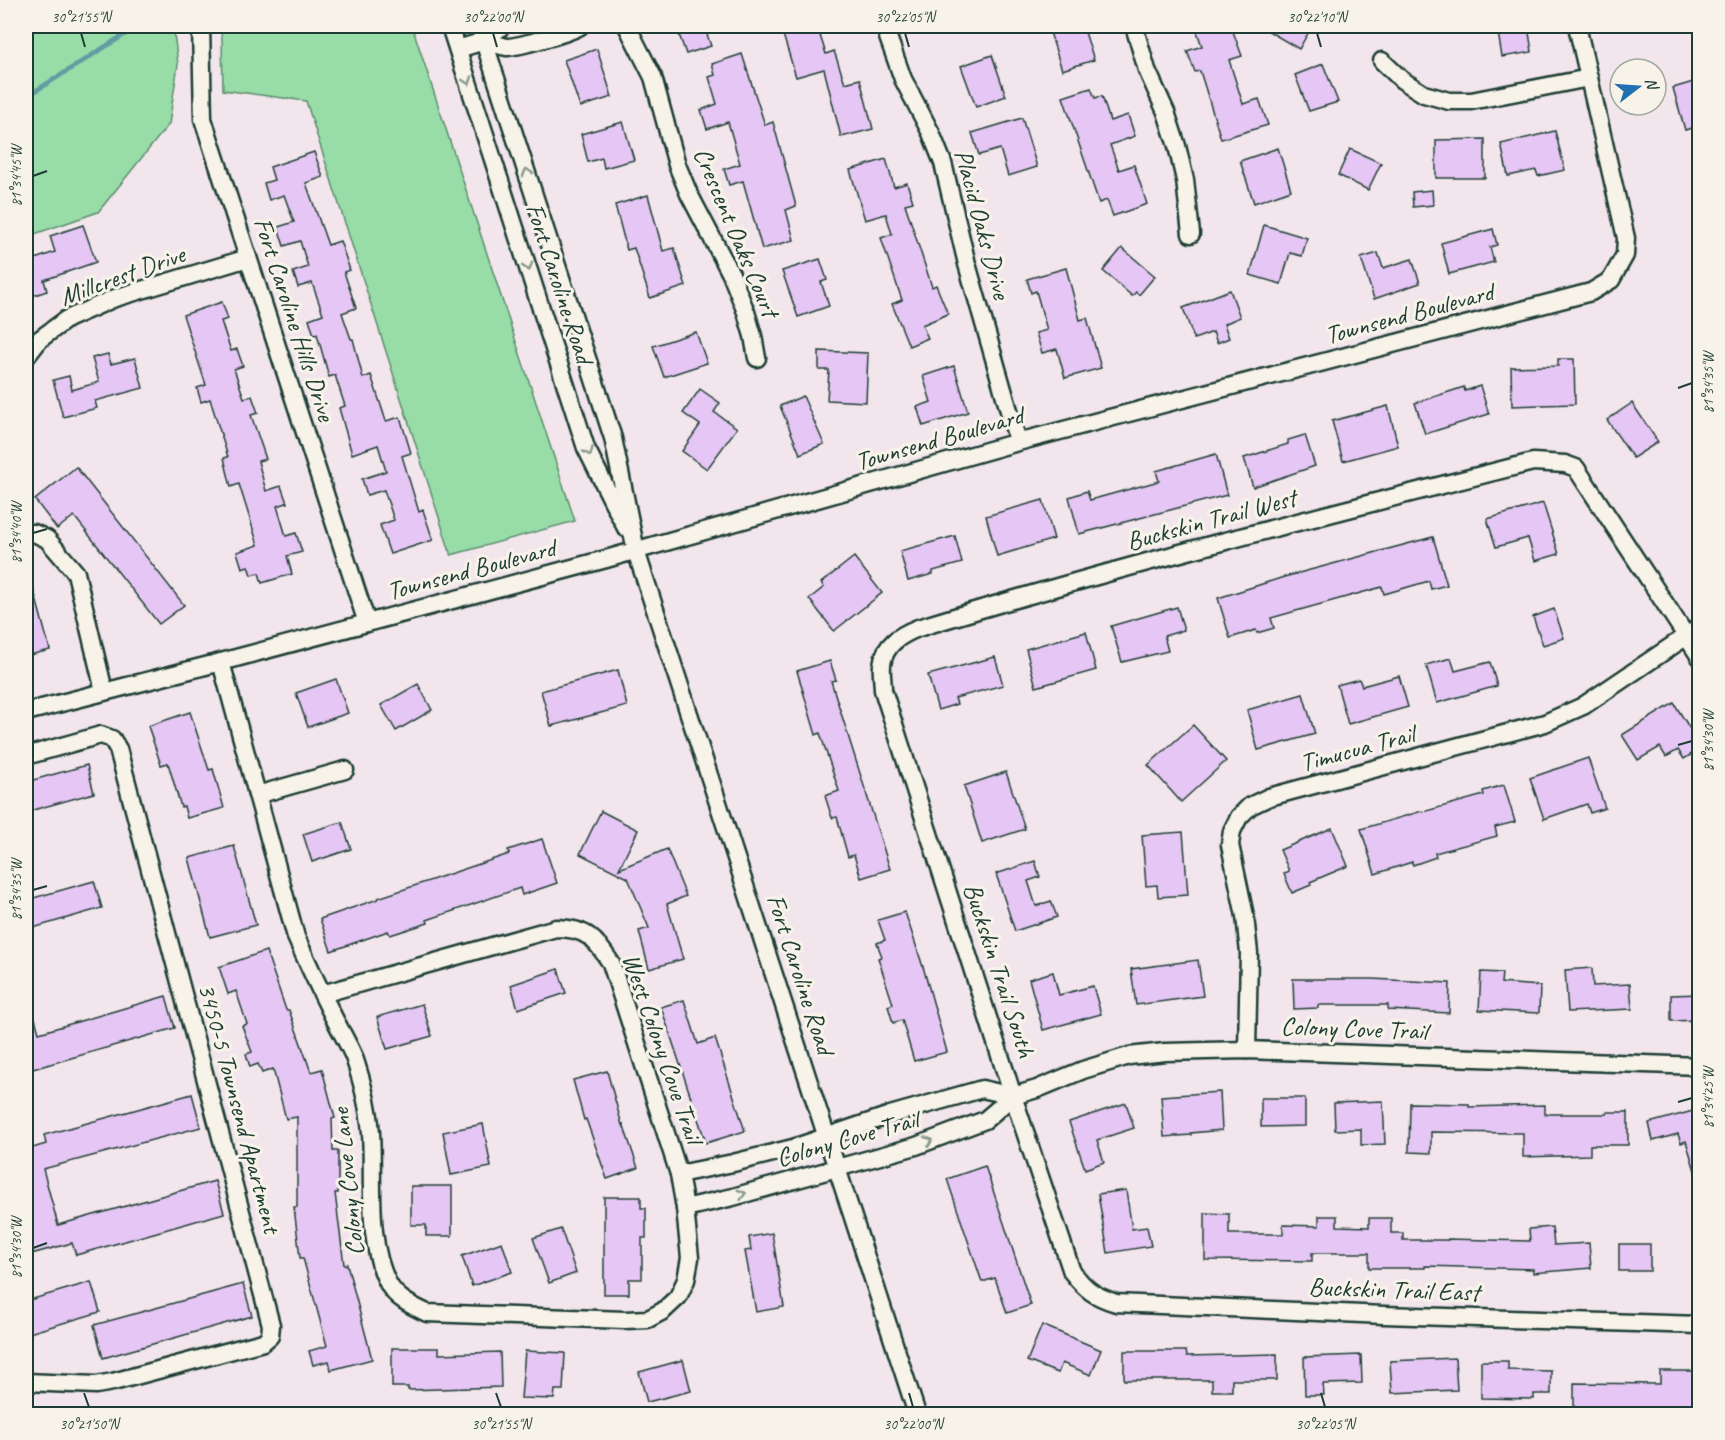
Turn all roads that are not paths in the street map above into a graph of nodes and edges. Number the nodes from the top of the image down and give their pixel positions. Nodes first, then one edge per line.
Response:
1 (201, 26) edge
2 (450, 26) edge
3 (502, 26) edge
4 (580, 26) edge
5 (627, 26) edge
6 (884, 26) edge
7 (1134, 26) edge
8 (1577, 26) edge
9 (482, 33) edge
10 (458, 49) junction
11 (1382, 61) dead end
12 (1589, 78) junction
13 (1191, 234) dead end
14 (248, 258) junction
15 (26, 357) edge
16 (758, 358) dead end
17 (1018, 442) junction
18 (26, 533) edge
19 (636, 550) junction
20 (368, 623) junction
21 (1693, 632) edge
22 (884, 656) joint
23 (1700, 657) edge
24 (221, 662) junction
25 (104, 691) junction
26 (26, 712) edge
27 (26, 756) edge
28 (345, 770) dead end
29 (257, 795) junction
30 (322, 994) junction
31 (1247, 1050) junction
32 (1700, 1066) edge
33 (1013, 1096) junction
34 (828, 1137) junction
35 (837, 1168) junction
36 (679, 1174) junction
37 (685, 1208) junction
38 (1090, 1292) joint
39 (1700, 1325) edge
40 (26, 1382) edge
41 (917, 1414) edge

1 - 14 street, Fort Caroline Hills Drive
2 - 10 street, Fort Caroline Road
3 - 9 street
4 - 9 street
5 - 16 street, Crescent Oaks Court
6 - 17 street, Placid Oaks Drive
7 - 13 street
8 - 12 street, Townsend Boulevard
9 - 10 street
19 -> 9 street, Fort Caroline Road
10 -> 19 street, Fort Caroline Road
11 - 12 street
12 - 17 street, Townsend Boulevard
14 - 15 street, Millcrest Drive
14 - 20 street, Fort Caroline Hills Drive
17 - 19 street, Townsend Boulevard
18 - 25 street
19 - 20 street, Townsend Boulevard
19 - 34 street, Fort Caroline Road
20 - 24 street, Townsend Boulevard
21 - 22 street, Buckskin Trail West
21 - 23 street
21 - 31 street, Timucua Trail
22 - 33 street, Buckskin Trail South
24 - 25 street, Townsend Boulevard
24 - 29 street, Colony Cove Lane
25 - 26 street, Townsend Boulevard
27 - 40 street, 3450-5 Townsend Apartment
28 - 29 street
29 - 30 street, Colony Cove Lane
30 - 36 street, West Colony Cove Trail
30 - 37 street, Colony Cove Lane
31 - 32 street, Colony Cove Trail
31 - 33 street, Colony Cove Trail
33 - 34 street, Colony Cove Trail
35 -> 33 street, Colony Cove Trail
33 - 38 street, Buckskin Trail South
34 - 35 street, Fort Caroline Road
34 - 36 street, Colony Cove Trail
37 -> 35 street, Colony Cove Trail
35 - 41 street, Fort Caroline Road
36 - 37 street, West Colony Cove Trail
38 - 39 street, Buckskin Trail East

